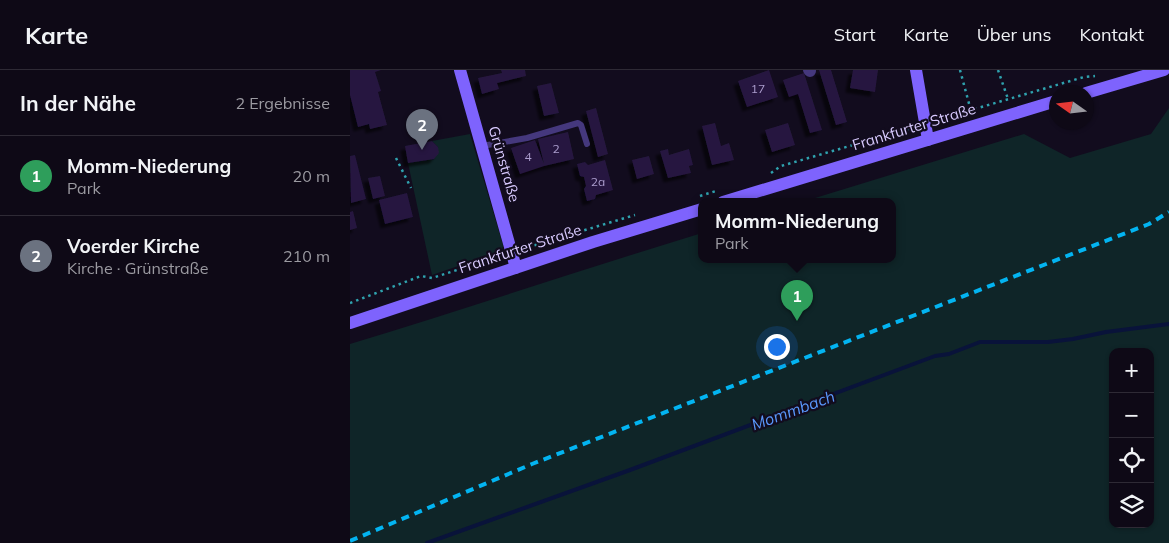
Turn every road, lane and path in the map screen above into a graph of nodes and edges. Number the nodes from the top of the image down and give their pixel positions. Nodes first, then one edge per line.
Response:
1 (460, 70) edge
2 (916, 70) edge
3 (960, 70) edge
4 (998, 70) edge
5 (1164, 70) edge
6 (1098, 76) dead end
7 (1094, 91) edge
8 (1008, 99) junction
9 (1049, 104) edge
10 (971, 110) junction
11 (924, 124) junction
12 (928, 140) junction
13 (587, 144) dead end
14 (482, 146) junction
15 (396, 158) dead end
16 (764, 176) dead end
17 (410, 188) dead end
18 (716, 191) dead end
19 (707, 198) edge
20 (736, 198) edge
21 (698, 204) edge
22 (642, 213) dead end
23 (511, 252) junction
24 (516, 268) junction
25 (350, 303) edge
26 (350, 323) edge

1 - 14 main road, Grünstraße
2 - 11 main road
3 - 10 path
4 - 8 path
5 - 7 main road
6 - 8 path
8 - 10 path
9 - 12 main road, Frankfurter Straße
10 - 11 path
11 - 12 main road
11 - 16 path
12 - 20 main road, Frankfurter Straße
13 - 14 lane
14 - 23 main road, Grünstraße
15 - 17 path
18 - 19 path
21 - 24 main road, Frankfurter Straße
22 - 23 path
23 - 24 main road, Grünstraße
23 - 25 path
24 - 26 main road, Frankfurter Straße

